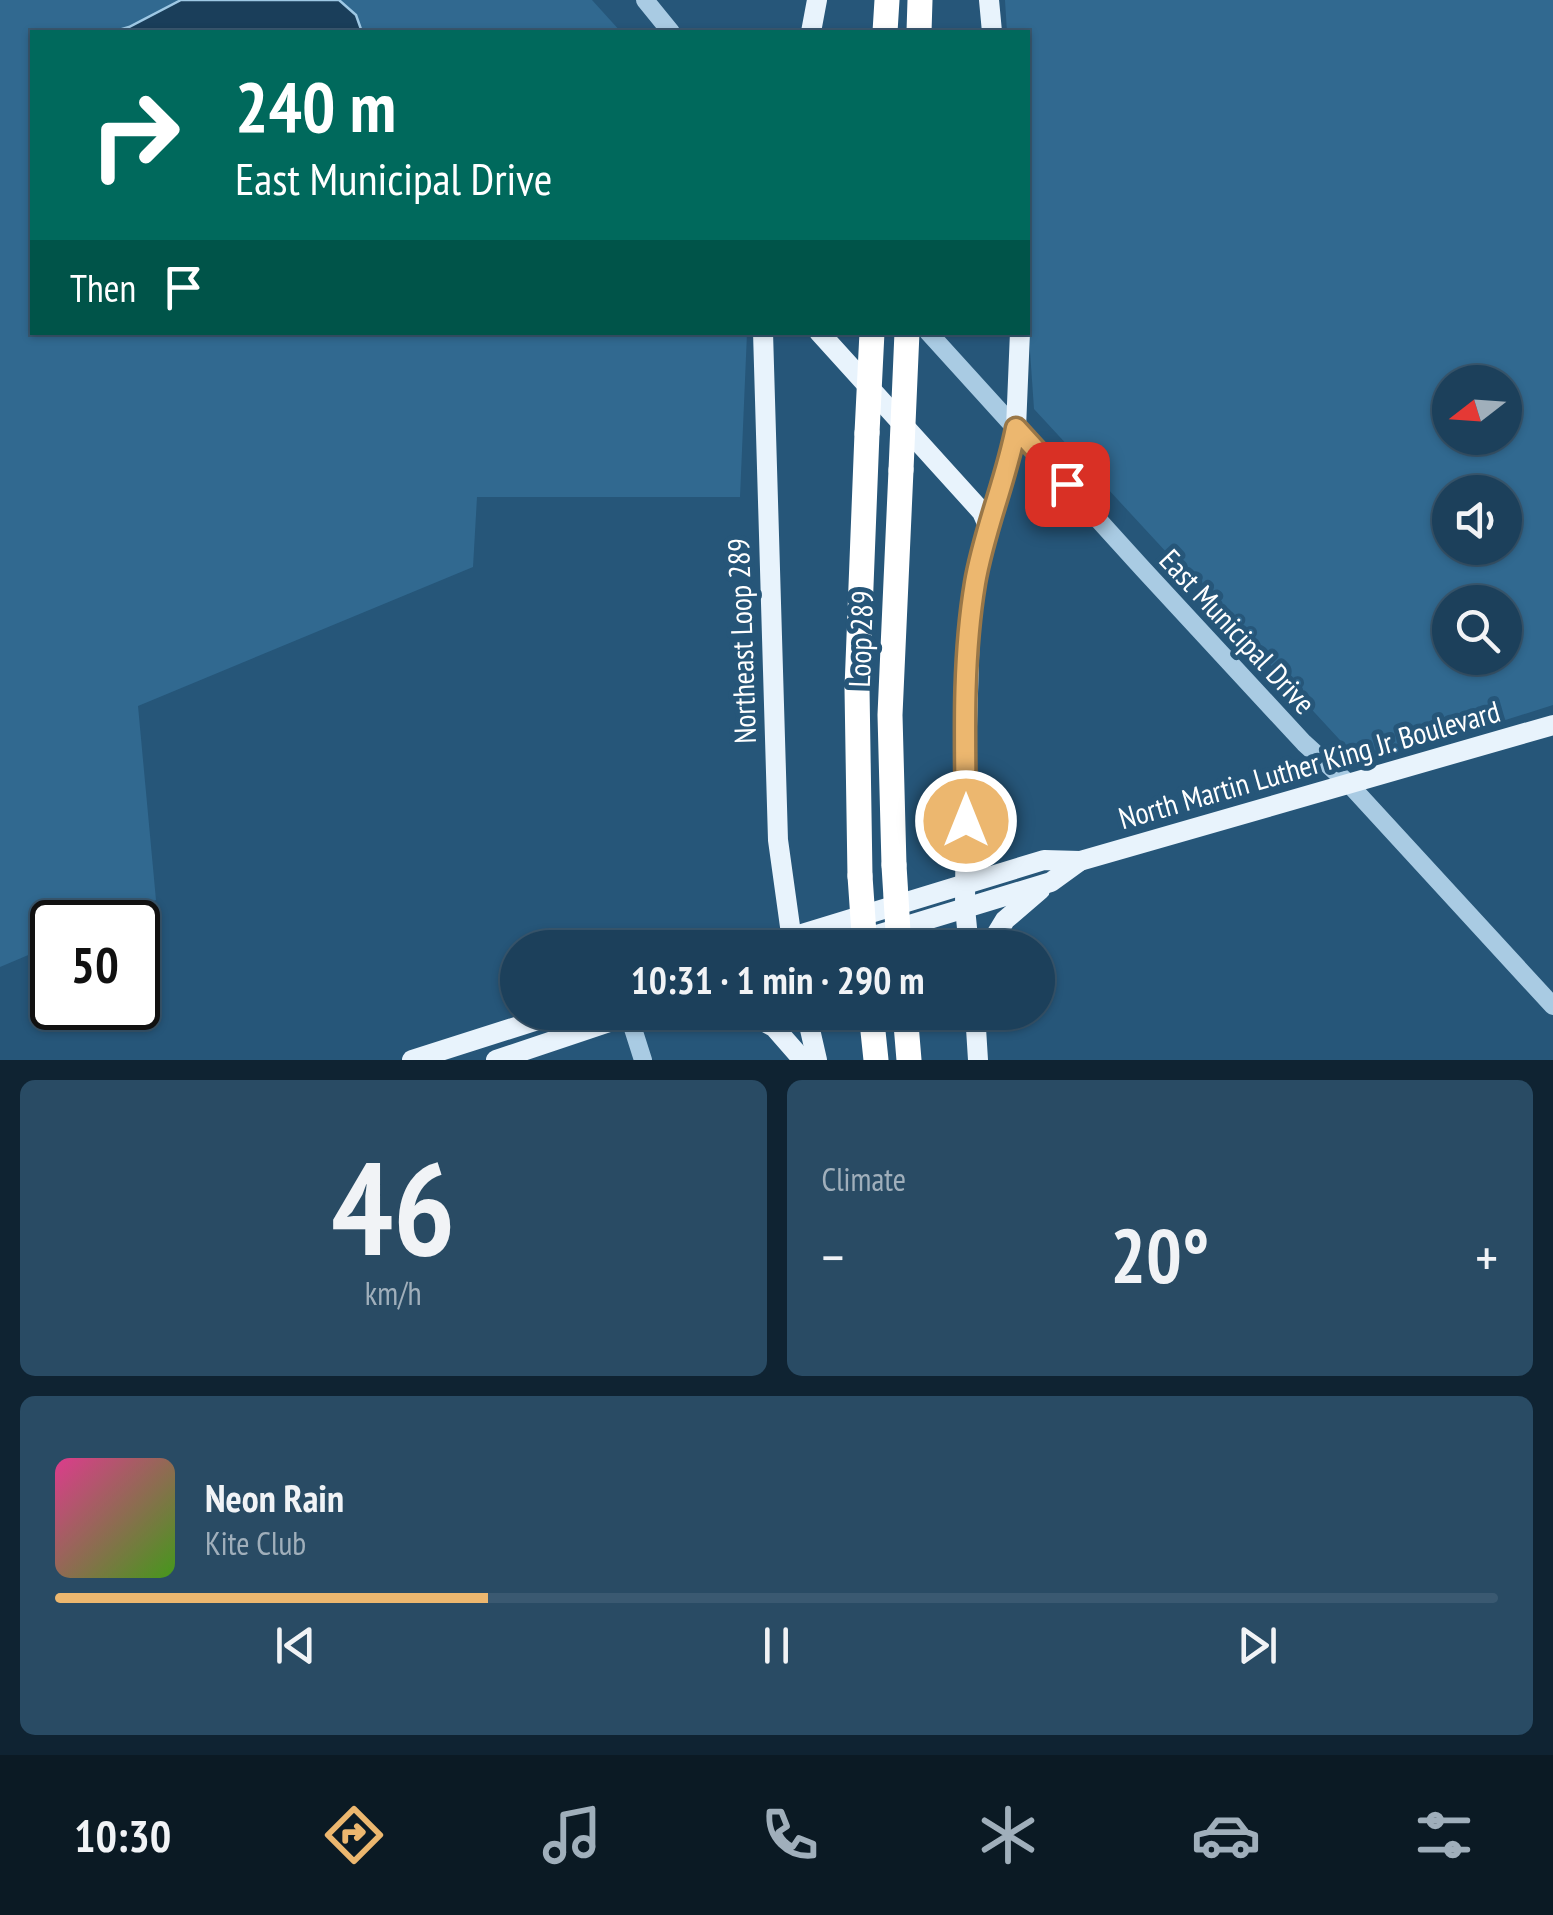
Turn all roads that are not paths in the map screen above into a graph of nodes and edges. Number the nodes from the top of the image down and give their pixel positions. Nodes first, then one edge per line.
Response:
1 (645, 0) edge
2 (818, 0) edge
3 (887, 0) edge
4 (920, 0) edge
5 (989, 0) edge
6 (669, 30) edge
7 (811, 30) edge
8 (886, 30) edge
9 (919, 30) edge
10 (992, 30) edge
11 (763, 335) edge
12 (821, 335) edge
13 (872, 335) edge
14 (907, 335) edge
15 (931, 335) edge
16 (1020, 335) edge
17 (1016, 428) junction
18 (989, 528) junction
19 (1553, 725) edge
20 (1350, 784) junction
21 (1080, 860) junction
22 (966, 882) junction
23 (1051, 882) junction
24 (966, 908) junction
25 (790, 930) edge
26 (827, 930) edge
27 (864, 930) edge
28 (893, 930) edge
29 (898, 930) edge
30 (968, 930) edge
31 (999, 930) edge
32 (1553, 1006) edge
33 (518, 1030) edge
34 (585, 1030) edge
35 (638, 1030) edge
36 (777, 1030) edge
37 (810, 1030) edge
38 (873, 1030) edge
39 (906, 1030) edge
40 (976, 1030) edge
41 (464, 1052) edge
42 (412, 1060) edge
43 (496, 1060) edge
44 (643, 1060) edge
45 (804, 1060) edge
46 (816, 1060) edge
47 (876, 1060) edge
48 (909, 1060) edge
49 (978, 1060) edge

1 - 6 street
2 - 7 main road
3 - 8 highway
4 - 9 highway
5 - 10 main road
11 - 25 main road, Northeast Loop 289
12 - 18 main road
13 - 27 highway, Loop 289, bridge
14 - 29 highway, Loop 289, bridge
15 - 17 street, East Municipal Drive
16 - 17 main road
17 - 18 main road
17 - 20 street, East Municipal Drive
18 - 22 main road
19 - 20 main road, North Martin Luther King Jr. Boulevard
20 - 21 main road, North Martin Luther King Jr. Boulevard
20 - 32 street, East Municipal Drive
21 - 22 main road, North Martin Luther King Jr. Boulevard
21 - 23 main road, North Martin Luther King Jr. Boulevard
22 - 24 main road
22 - 26 main road, North Martin Luther King Jr. Boulevard
23 - 24 main road, North Martin Luther King Jr. Boulevard
23 - 31 main road
24 - 28 main road, North Martin Luther King Jr. Boulevard
24 - 30 main road
33 - 41 main road
34 - 43 main road
35 - 44 street
36 - 45 main road
37 - 46 main road
38 - 47 highway
39 - 48 highway
40 - 49 main road
41 - 42 main road

